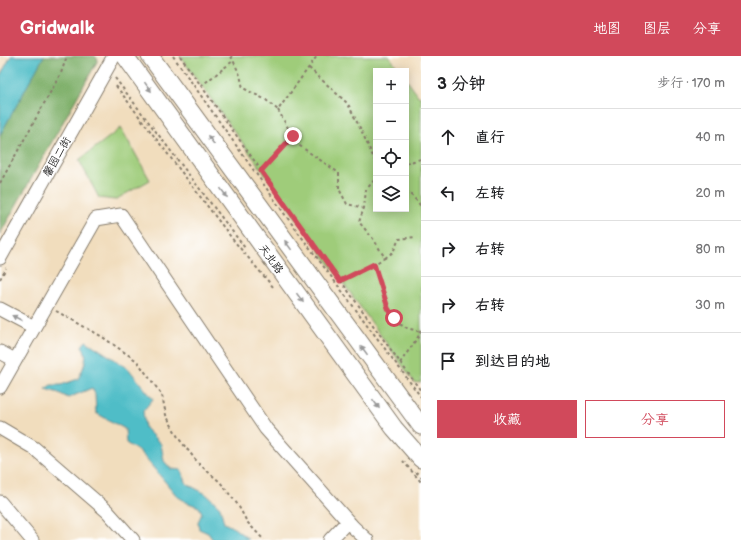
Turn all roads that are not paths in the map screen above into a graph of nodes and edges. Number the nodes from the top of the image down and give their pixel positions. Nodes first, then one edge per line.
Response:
1 (114, 56) edge
2 (125, 56) edge
3 (150, 56) edge
4 (0, 258) edge
5 (0, 309) edge
6 (34, 327) junction
7 (0, 352) edge
8 (15, 360) junction
9 (0, 387) edge
10 (418, 417) edge
11 (0, 428) edge
12 (421, 459) edge
13 (0, 502) edge
14 (348, 521) junction
15 (32, 540) edge
16 (133, 540) edge
17 (330, 540) edge
18 (367, 540) edge

1 - 4 street, 馨园二街
2 -> 12 main road, 天北路
10 -> 3 main road, 天北路
6 -> 5 street
6 - 8 street
6 - 14 street
7 - 8 street
8 - 9 street
11 - 16 street
13 - 15 street
14 - 17 street
14 - 18 street

